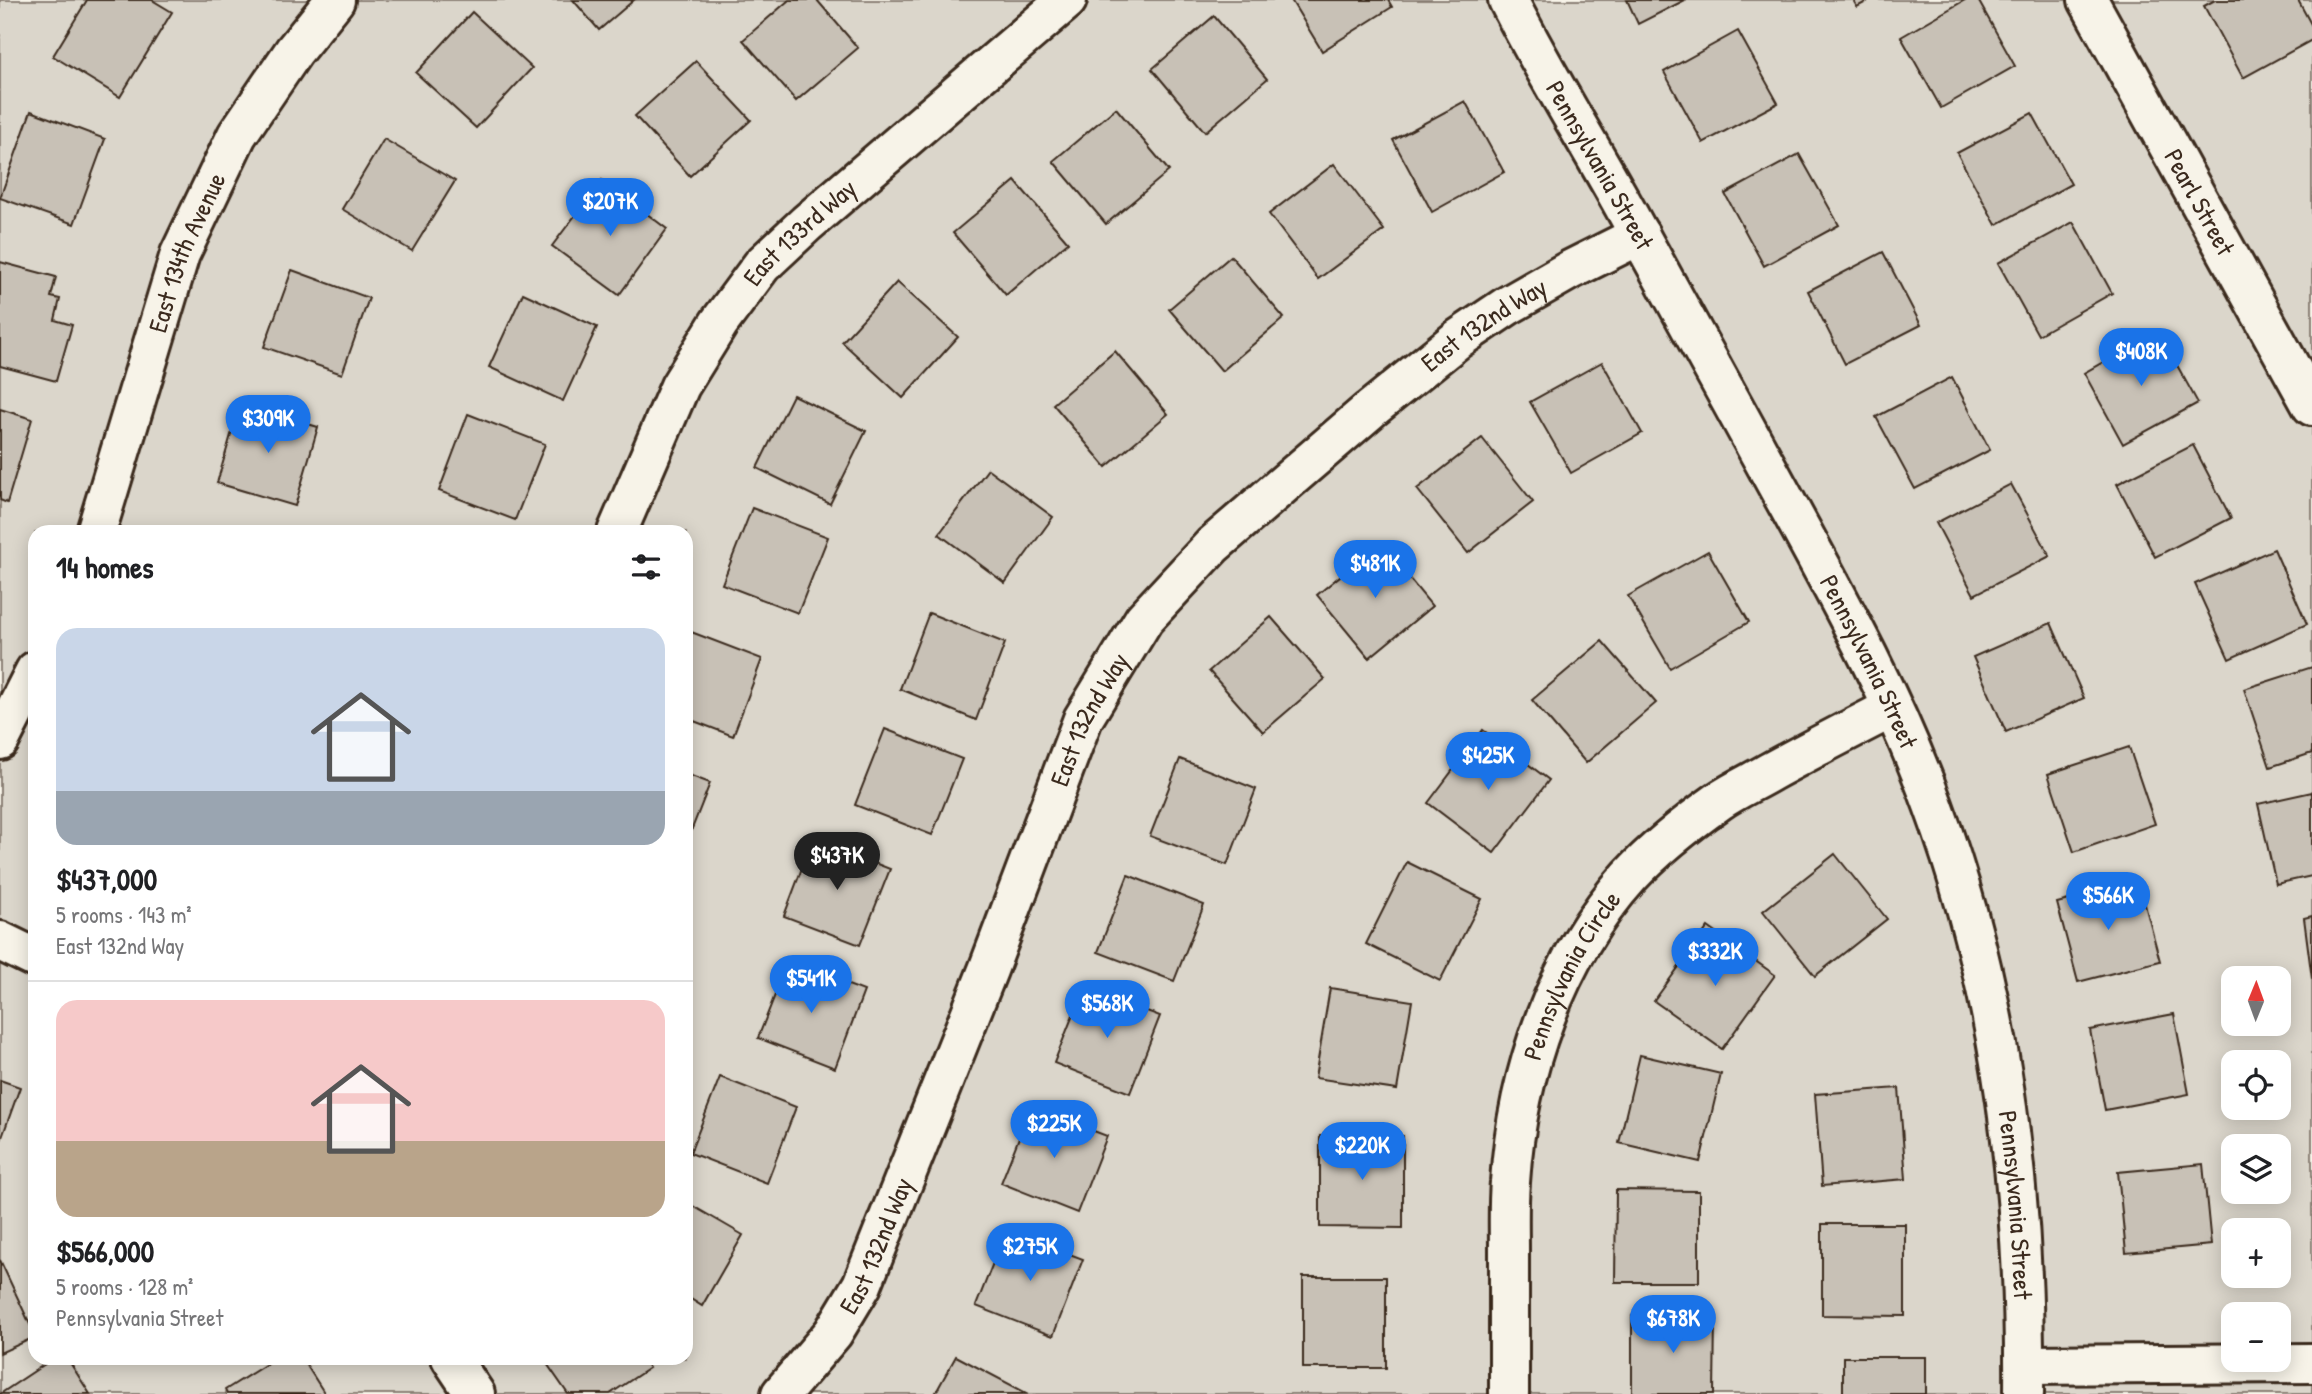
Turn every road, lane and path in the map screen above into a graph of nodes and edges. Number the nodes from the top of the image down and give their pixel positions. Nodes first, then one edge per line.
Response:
1 (335, 0) edge
2 (1067, 0) edge
3 (1508, 0) edge
4 (2088, 0) edge
5 (1640, 235) junction
6 (2312, 406) edge
7 (98, 525) edge
8 (620, 525) edge
9 (28, 685) edge
10 (1892, 708) junction
11 (0, 740) edge
12 (0, 941) edge
13 (28, 955) edge
14 (2312, 1363) edge
15 (456, 1365) edge
16 (2024, 1380) edge
17 (475, 1394) edge
18 (781, 1394) edge
19 (1509, 1394) edge

1 - 7 street, East 134th Avenue
2 - 8 street, East 133rd Way
3 - 5 street, Pennsylvania Street
4 - 6 street, Pearl Street
5 - 10 street, Pennsylvania Street
5 - 18 street, East 132nd Way
9 - 11 street
10 - 16 street, Pennsylvania Street
10 - 19 street, Pennsylvania Circle
12 - 13 street
14 - 16 street
15 - 17 street

